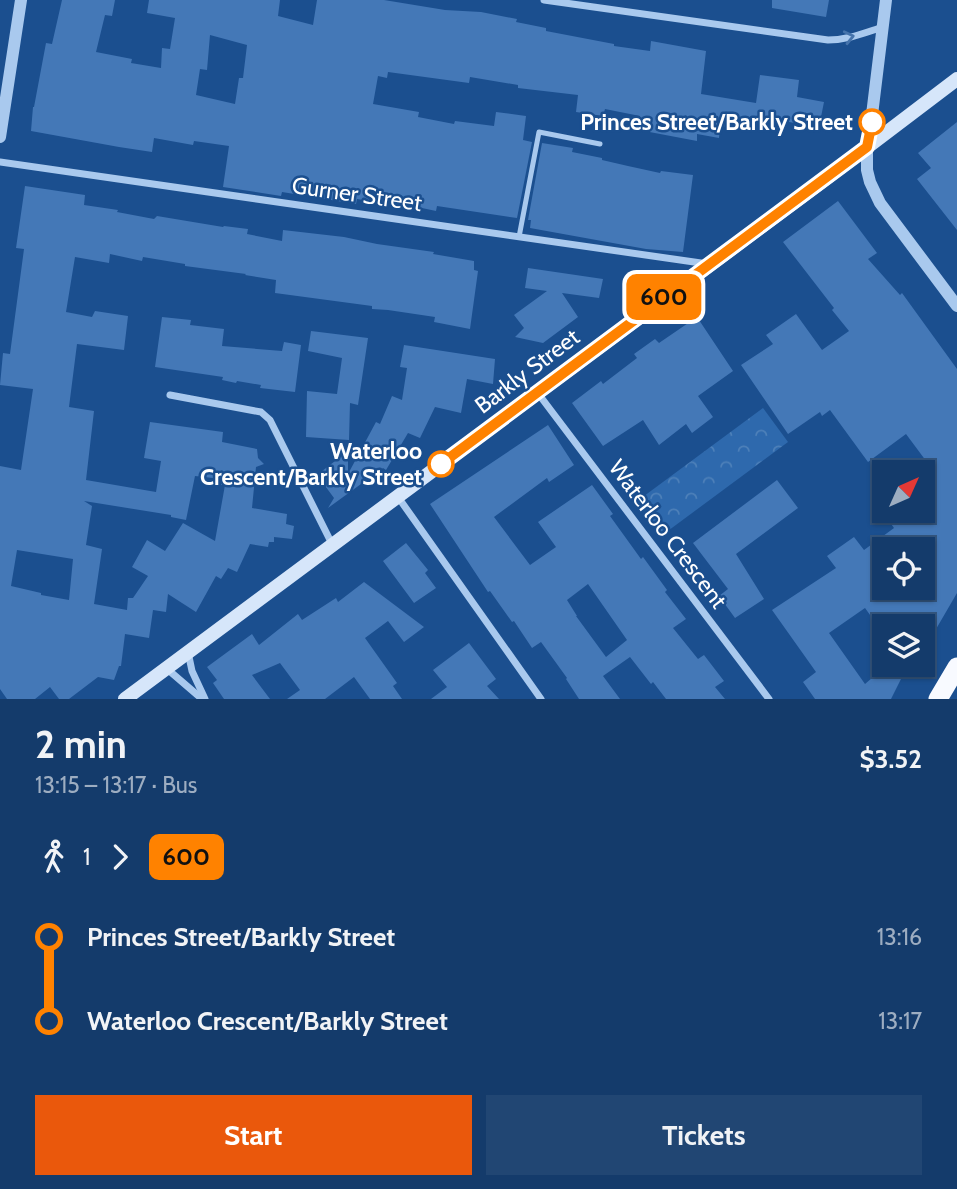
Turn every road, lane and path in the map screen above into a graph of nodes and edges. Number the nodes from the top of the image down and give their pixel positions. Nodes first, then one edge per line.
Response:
1 (21, 0) edge
2 (544, 0) edge
3 (886, 0) edge
4 (883, 27) junction
5 (957, 79) edge
6 (0, 137) edge
7 (600, 144) dead end
8 (867, 147) junction
9 (0, 162) edge
10 (520, 237) junction
11 (709, 264) junction
12 (957, 306) edge
13 (537, 392) junction
14 (170, 395) dead end
15 (398, 496) junction
16 (332, 544) junction
17 (187, 652) junction
18 (957, 667) edge
19 (166, 668) junction
20 (125, 699) edge
21 (204, 699) edge
22 (541, 699) edge
23 (769, 699) edge
24 (938, 699) edge

1 - 6 street
2 -> 4 street
3 - 4 street
4 - 8 street
5 - 8 main road, Barkly Street
7 - 10 lane
8 - 11 main road, Barkly Street
8 - 12 street
9 - 10 street, Gurner Street
10 - 11 street, Gurner Street
11 - 13 main road, Barkly Street
13 - 15 main road, Barkly Street
13 - 23 street, Waterloo Crescent
14 - 16 street
15 - 16 main road, Barkly Street
15 - 22 street
16 - 17 main road, Barkly Street
17 - 19 main road, Barkly Street
17 - 21 street
18 - 24 highway
19 - 20 main road, Barkly Street
19 - 21 street

